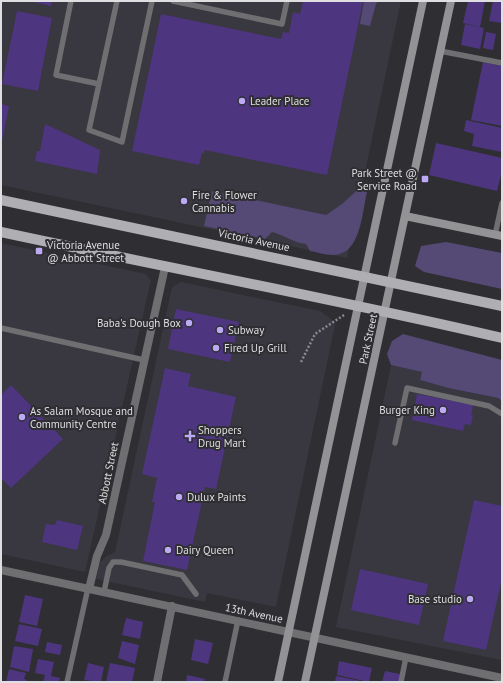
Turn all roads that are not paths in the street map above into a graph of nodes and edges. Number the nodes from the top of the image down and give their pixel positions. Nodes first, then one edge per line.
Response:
1 (71, 1) edge
2 (117, 1) edge
3 (152, 1) edge
4 (173, 1) edge
5 (288, 1) edge
6 (423, 1) edge
7 (450, 1) edge
8 (440, 51) junction
9 (502, 63) edge
10 (99, 84) junction
11 (1, 200) edge
12 (502, 203) edge
13 (405, 216) junction
14 (1, 232) edge
15 (498, 236) edge
16 (165, 267) junction
17 (366, 276) junction
18 (391, 281) junction
19 (360, 305) junction
20 (502, 306) edge
21 (385, 310) junction
22 (1, 328) edge
23 (502, 338) edge
24 (144, 360) junction
25 (502, 414) edge
26 (395, 444) dead end
27 (2, 573) edge
28 (89, 589) junction
29 (104, 592) junction
30 (196, 594) dead end
31 (172, 606) junction
32 (238, 620) junction
33 (289, 631) junction
34 (314, 637) junction
35 (406, 657) junction
36 (502, 678) edge
37 (67, 682) edge
38 (157, 682) edge
39 (225, 682) edge
40 (278, 682) edge
41 (305, 682) edge
42 (401, 682) edge

1 - 10 lane
2 - 10 lane
3 - 10 lane
4 - 5 lane
6 - 17 main road, Park Street
7 - 8 main road, Park Street
8 - 9 lane
8 - 13 main road, Park Street
11 - 17 main road, Victoria Avenue
12 - 15 lane
13 - 15 main road
13 - 18 main road, Park Street
14 - 16 main road
16 - 19 main road
16 - 24 street, Abbott Street
17 - 18 main road, Victoria Avenue
17 - 19 main road, Park Street
18 - 20 main road, Victoria Avenue
18 - 21 main road, Park Street
19 - 21 main road
19 - 33 main road, Park Street
21 - 23 main road
21 - 34 main road, Park Street
22 - 24 lane
24 - 28 street, Abbott Street
25 - 26 lane
27 - 28 street, 13th Avenue
28 - 29 street, 13th Avenue
28 - 37 lane
29 - 30 lane
29 - 31 street, 13th Avenue
31 - 32 street, 13th Avenue
31 - 38 street
32 - 33 street, 13th Avenue
32 - 39 lane
33 - 34 street, 13th Avenue
33 - 40 main road, Park Street
34 - 35 street, 13th Avenue
34 - 41 main road, Park Street
35 - 36 street, 13th Avenue
35 - 42 lane

